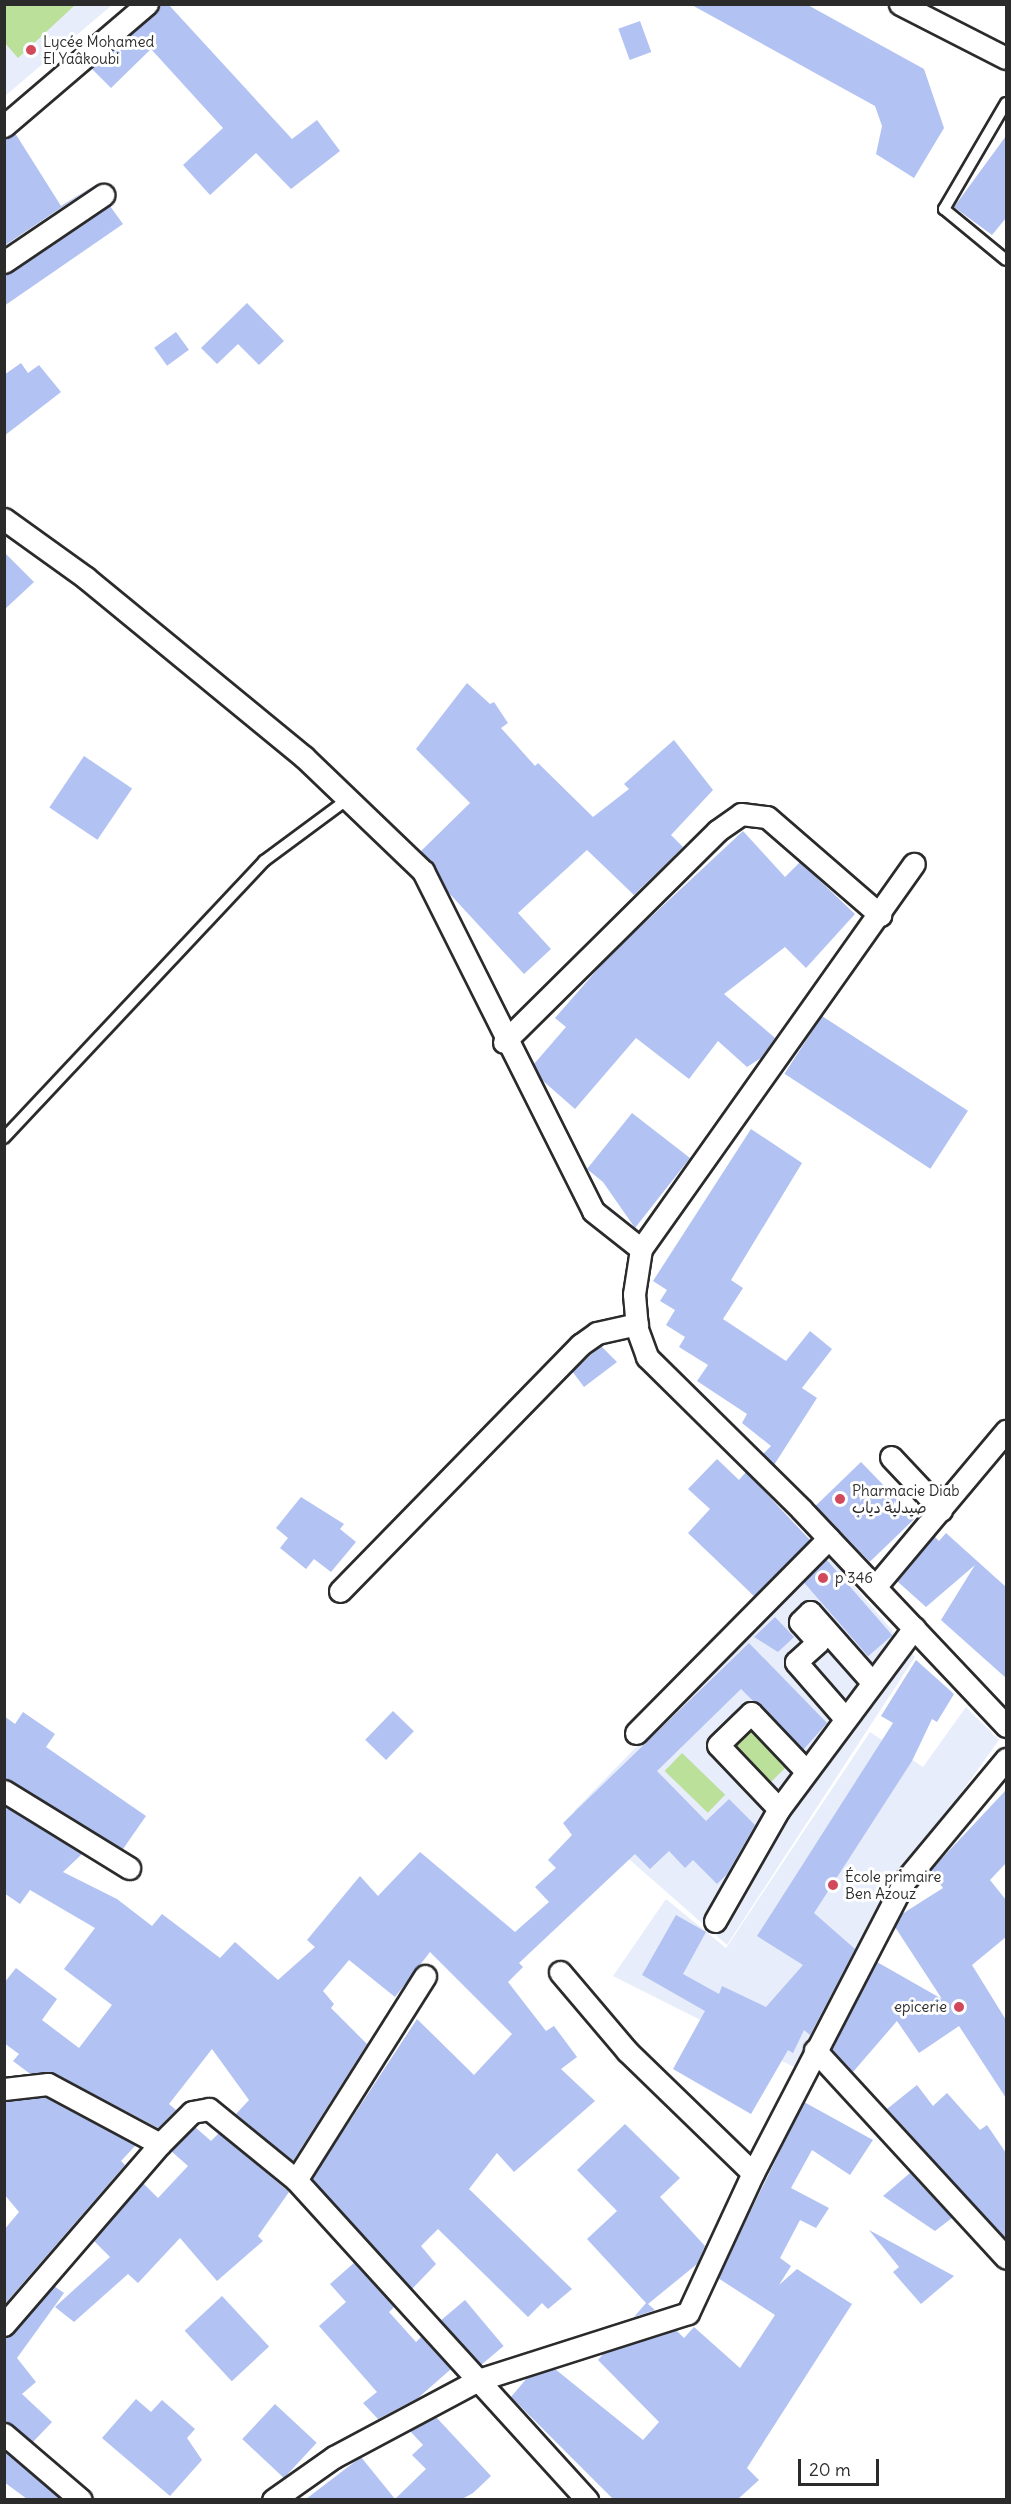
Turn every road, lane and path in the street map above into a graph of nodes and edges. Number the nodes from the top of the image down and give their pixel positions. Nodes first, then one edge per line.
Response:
1 (147, 4) edge
2 (900, 4) edge
3 (1006, 58) edge
4 (1006, 103) edge
5 (4, 126) edge
6 (103, 195) dead end
7 (1006, 260) edge
8 (4, 262) edge
9 (4, 519) edge
10 (349, 798) junction
11 (914, 864) dead end
12 (880, 915) junction
13 (504, 1042) junction
14 (4, 1138) edge
15 (641, 1250) junction
16 (637, 1324) junction
17 (1006, 1431) edge
18 (891, 1457) dead end
19 (941, 1510) junction
20 (829, 1538) junction
21 (875, 1587) junction
22 (340, 1590) dead end
23 (914, 1628) junction
24 (872, 1682) junction
25 (844, 1717) junction
26 (1006, 1726) edge
27 (636, 1733) dead end
28 (1006, 1759) edge
29 (805, 1770) junction
30 (4, 1791) edge
31 (779, 1809) junction
32 (129, 1868) dead end
33 (715, 1921) dead end
34 (560, 1972) dead end
35 (424, 1976) dead end
36 (815, 2050) junction
37 (4, 2089) edge
38 (160, 2144) junction
39 (753, 2173) junction
40 (297, 2180) junction
41 (1006, 2258) edge
42 (4, 2325) edge
43 (478, 2380) junction
44 (4, 2434) edge
45 (81, 2499) edge
46 (273, 2499) edge
47 (587, 2499) edge

1 - 5 street
2 - 3 street
4 - 7 lane
6 - 8 street
9 - 10 street
10 - 13 street
10 - 14 lane
11 - 12 street
12 - 13 street
12 - 15 street
13 - 15 street
15 - 16 street
16 - 20 street
16 - 22 street
17 - 19 street
18 - 19 street
19 - 21 street
20 - 21 street
20 - 27 street
21 - 23 street
23 - 24 street
23 - 26 street
24 - 25 street
24 - 25 street
25 - 29 street
28 - 36 street
29 - 31 street
29 - 31 street
30 - 32 street
31 - 33 street
34 - 39 street
35 - 40 street
36 - 39 street
36 - 41 street
37 - 38 street
38 - 40 street
38 - 42 street
39 - 43 street
40 - 43 street
43 - 46 street
43 - 47 street
44 - 45 street

